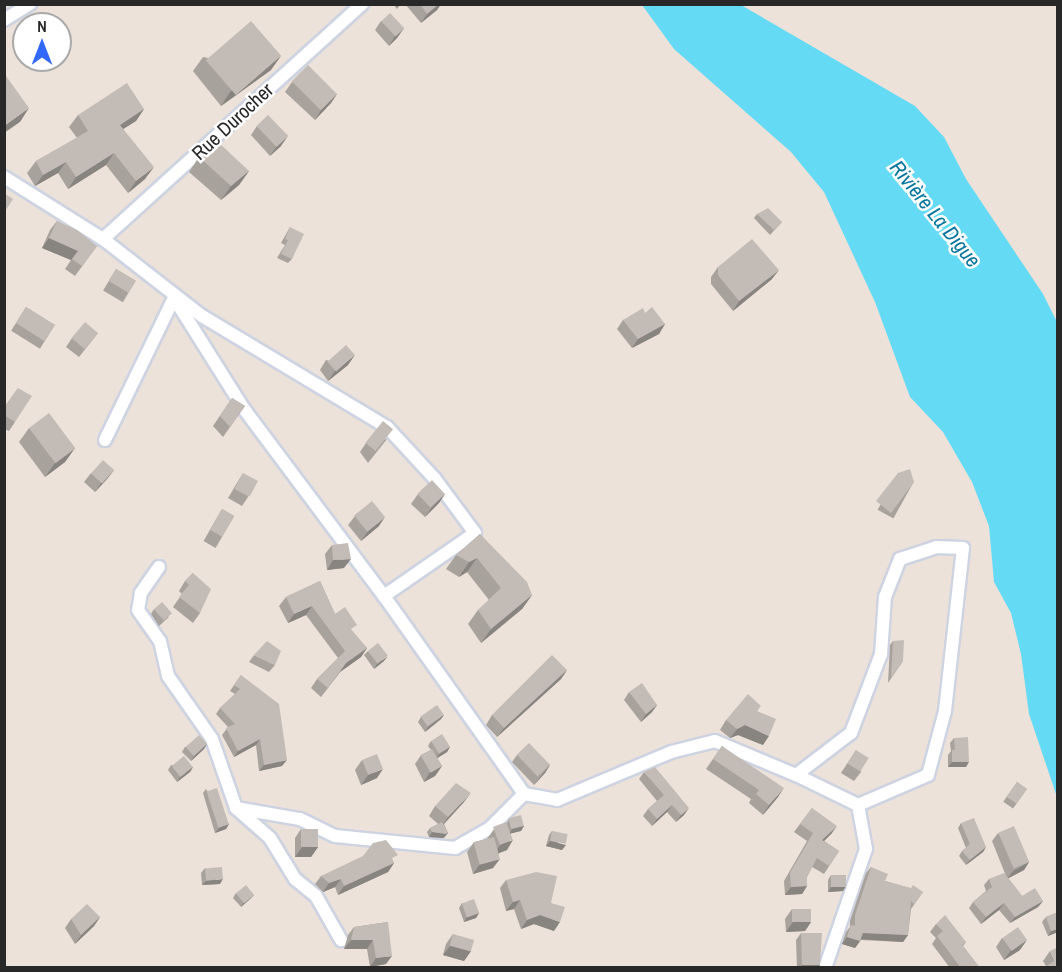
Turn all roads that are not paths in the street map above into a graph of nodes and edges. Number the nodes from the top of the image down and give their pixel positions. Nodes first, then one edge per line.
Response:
1 (30, 4) edge
2 (362, 4) edge
3 (4, 20) edge
4 (4, 177) edge
5 (103, 239) junction
6 (174, 298) junction
7 (105, 440) dead end
8 (159, 567) dead end
9 (384, 596) junction
10 (796, 775) junction
11 (524, 794) junction
12 (858, 805) junction
13 (236, 808) junction
14 (341, 940) dead end
15 (825, 968) edge

1 - 3 street
2 - 5 street, Rue Durocher
4 - 5 street
5 - 6 street
6 - 7 street
6 - 9 street
6 - 9 street
8 - 13 street
9 - 11 street
10 - 11 street
10 - 12 street
10 - 12 street
11 - 13 street
12 - 15 street
13 - 14 street

